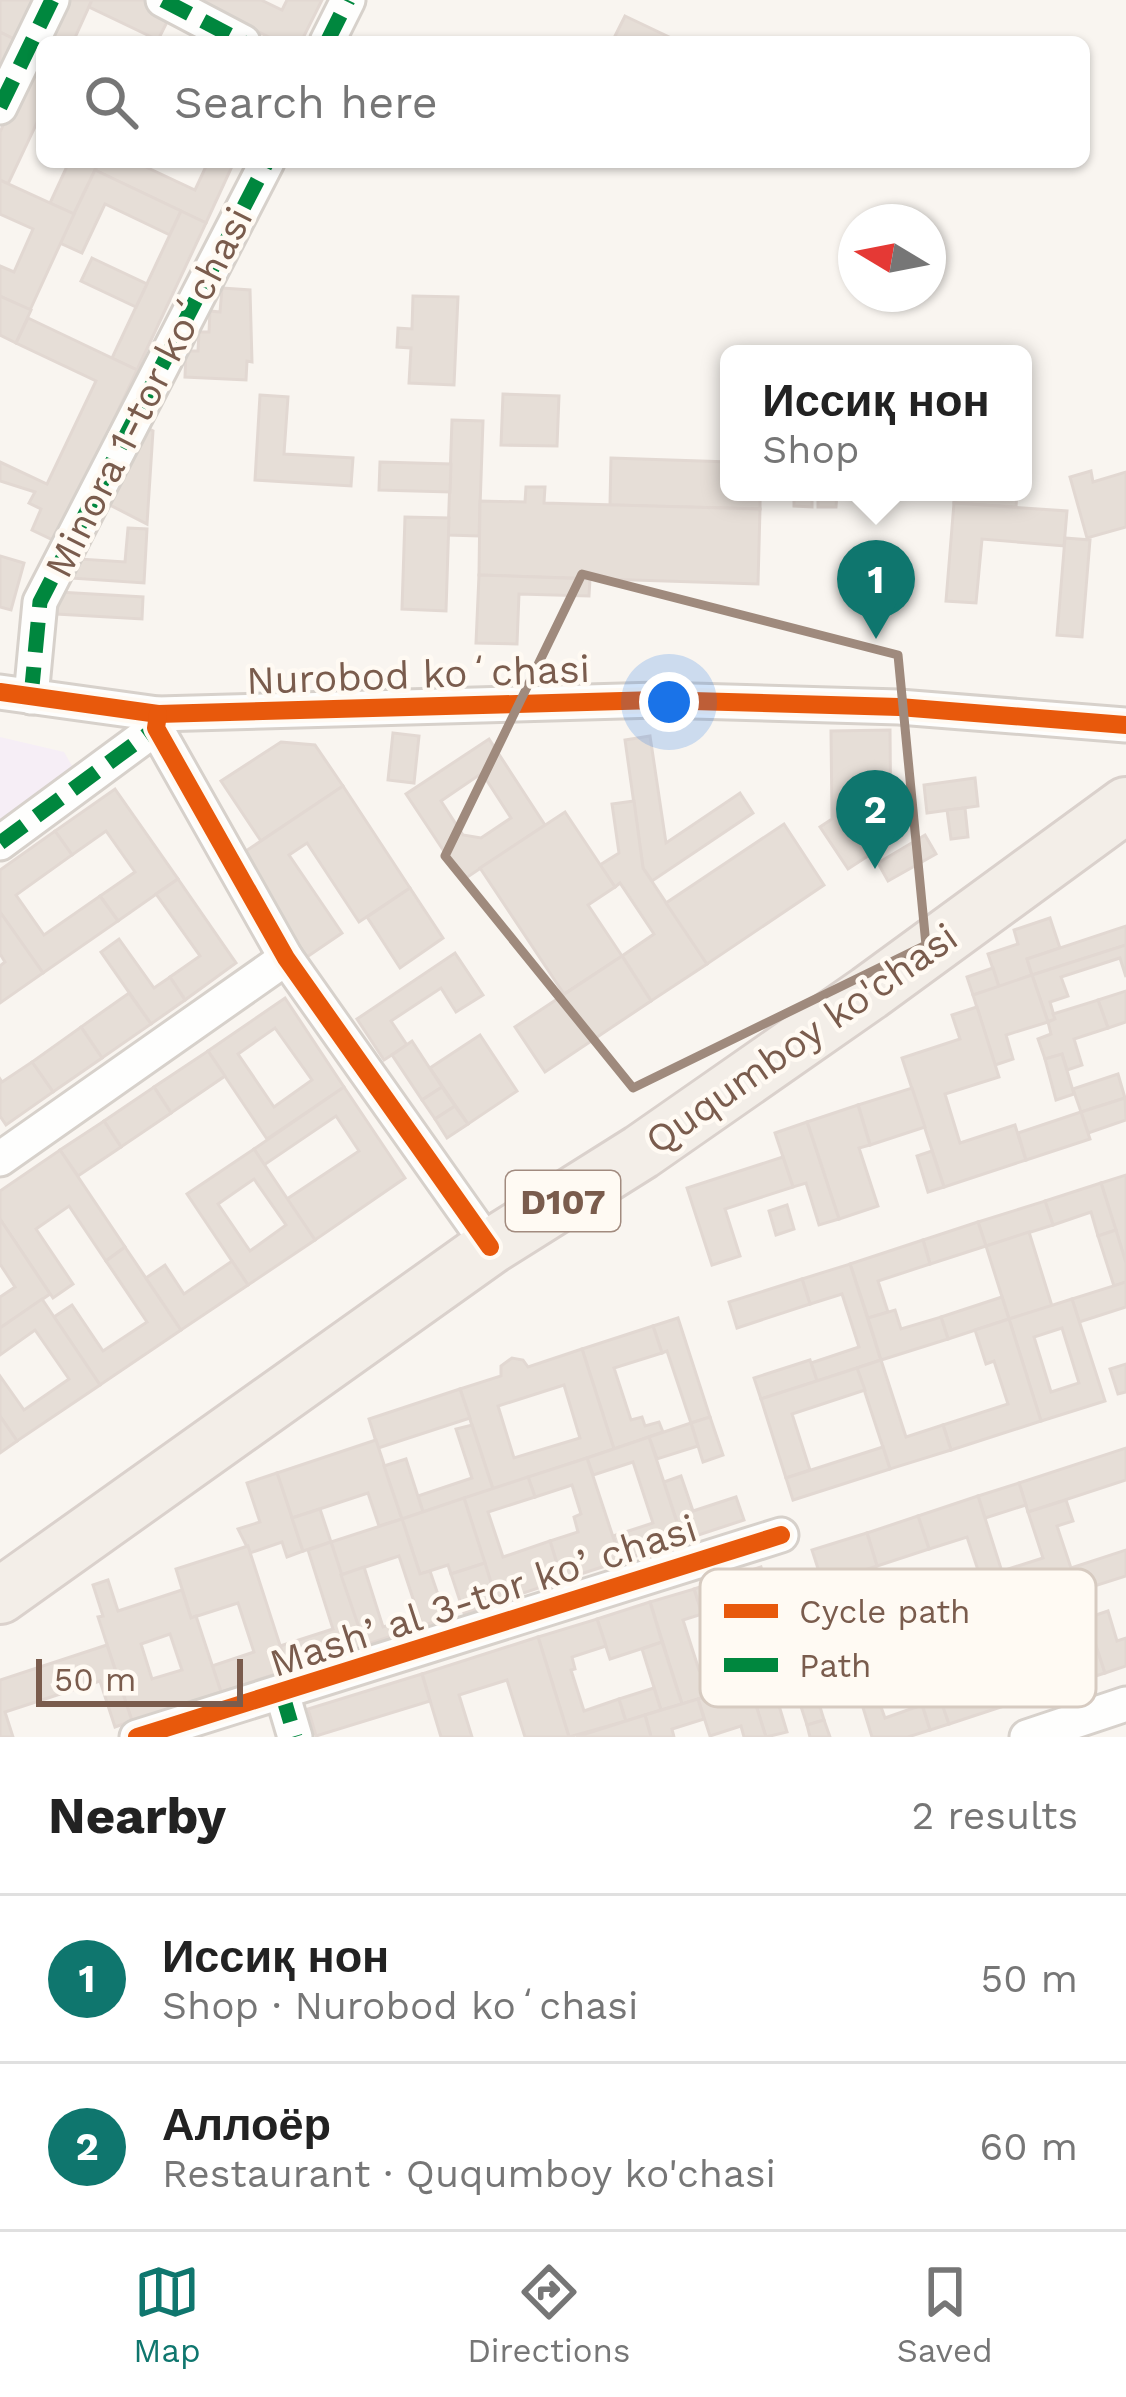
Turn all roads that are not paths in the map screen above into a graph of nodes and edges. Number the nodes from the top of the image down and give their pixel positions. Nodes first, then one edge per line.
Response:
1 (52, 0) edge
2 (163, 0) edge
3 (348, 0) edge
4 (232, 36) edge
5 (330, 36) edge
6 (0, 107) edge
7 (264, 168) edge
8 (16, 694) edge
9 (157, 721) junction
10 (1126, 725) edge
11 (1126, 805) edge
12 (0, 843) edge
13 (286, 958) junction
14 (0, 1159) edge
15 (490, 1247) junction
16 (781, 1535) dead end
17 (0, 1596) edge
18 (282, 1694) junction
19 (1126, 1704) edge
20 (136, 1737) edge
21 (295, 1737) edge
22 (1027, 1737) edge

1 - 6 street
2 - 4 street
3 - 5 street
7 - 8 street, Minora 1-tor koʻchasi
8 - 9 street, Nurobod koʻchasi
9 - 10 street, Nurobod koʻchasi
9 - 12 street
9 - 13 street
11 - 15 main road, Ququmboy ko'chasi / D107
13 - 14 street
13 - 15 street
15 - 17 main road, Ququmboy ko'chasi / D107
16 - 18 street, Mashʼal 3-tor koʼchasi
18 - 20 street, Mashʼal 3-tor koʼchasi
18 - 21 street
19 - 22 street

